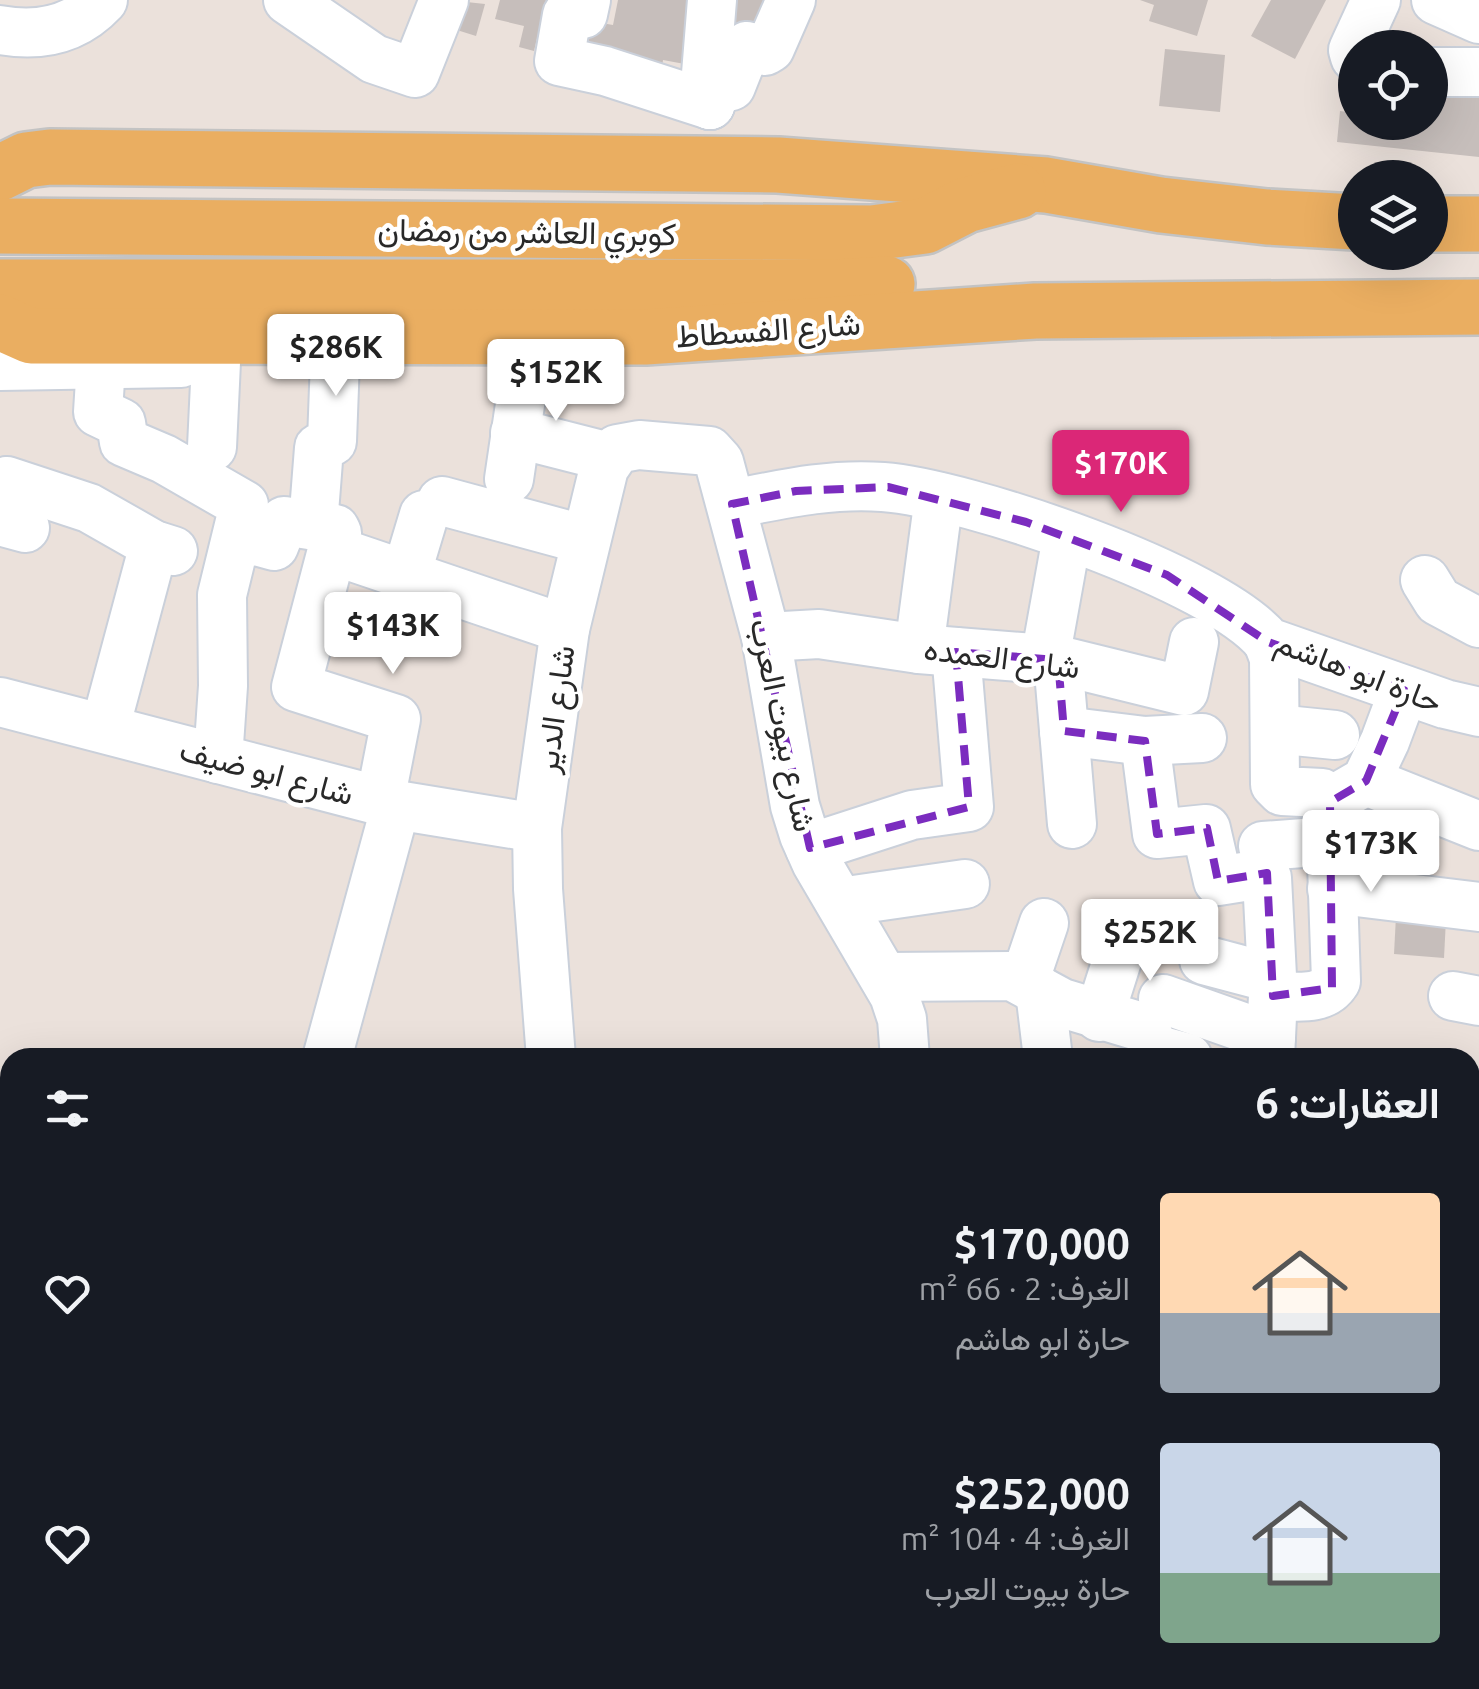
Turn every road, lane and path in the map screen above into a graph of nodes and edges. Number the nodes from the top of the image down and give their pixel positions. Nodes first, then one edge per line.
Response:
1 (103, 0) edge
2 (288, 0) edge
3 (444, 0) edge
4 (712, 0) edge
5 (793, 0) edge
6 (804, 0) edge
7 (1376, 0) edge
8 (1436, 0) edge
9 (558, 17) edge
10 (1479, 19) edge
11 (0, 30) edge
12 (1362, 30) edge
13 (1448, 72) edge
14 (1479, 72) edge
15 (710, 105) junction
16 (0, 173) edge
17 (1046, 185) junction
18 (1338, 221) edge
19 (1448, 224) edge
20 (1479, 224) edge
21 (20, 226) edge
22 (12, 299) edge
23 (1479, 307) edge
24 (1036, 311) junction
25 (645, 337) junction
26 (526, 357) junction
27 (335, 360) junction
28 (216, 362) junction
29 (101, 364) junction
30 (0, 366) edge
31 (212, 447) dead end
32 (609, 458) junction
33 (938, 497) junction
34 (6, 500) edge
35 (732, 504) junction
36 (238, 536) junction
37 (1067, 537) junction
38 (322, 538) junction
39 (586, 540) junction
40 (406, 575) junction
41 (1424, 580) dead end
42 (1479, 623) edge
43 (565, 629) junction
44 (766, 637) junction
45 (1194, 642) dead end
46 (1268, 642) junction
47 (937, 650) junction
48 (1052, 660) junction
49 (1404, 690) junction
50 (0, 702) edge
51 (1479, 712) edge
52 (104, 728) junction
53 (1275, 729) junction
54 (1064, 731) junction
55 (1336, 736) dead end
56 (1202, 738) dead end
57 (1145, 741) junction
58 (218, 759) junction
59 (388, 803) junction
60 (1343, 807) junction
61 (1072, 824) dead end
62 (1479, 826) edge
63 (537, 828) junction
64 (1264, 846) dead end
65 (810, 848) junction
66 (965, 884) dead end
67 (1332, 890) junction
68 (840, 902) junction
69 (1479, 907) edge
70 (1044, 923) dead end
71 (1127, 929) dead end
72 (1204, 960) dead end
73 (886, 977) junction
74 (1032, 986) junction
75 (1163, 999) dead end
76 (1100, 1017) junction
77 (1271, 1017) edge
78 (1209, 1038) edge
79 (329, 1048) edge
80 (550, 1048) edge
81 (904, 1048) edge
82 (1046, 1048) edge
83 (1154, 1048) edge

1 - 11 street
2 - 3 street
4 - 15 street
5 - 6 street
5 - 15 street
7 - 12 street
8 - 10 street
9 - 15 street
13 - 14 street
16 - 17 main road
17 - 18 main road
17 - 21 main road, كوبري العاشر من رمضان
19 - 20 main road
22 - 24 main road, كوبري العاشر من رمضان
22 - 25 main road, شارع الفسطاط
23 - 24 main road, شارع الفسطاط
24 - 25 main road, شارع الفسطاط
25 - 26 street
26 - 27 street
26 - 32 street
27 - 28 street
27 - 38 street
28 - 29 street
28 - 31 street
29 - 30 street
29 - 36 street
32 - 35 street, شارع بيوت العرب
32 - 39 street, شارع الدير
33 - 35 street, حارة ابو هاشم
33 - 37 street, حارة ابو هاشم
33 - 47 street
34 - 52 street
35 - 44 street, شارع بيوت العرب
36 - 38 street
36 - 58 street
37 - 46 street, حارة ابو هاشم
37 - 48 street
38 - 40 street
38 - 59 street
39 - 40 street
39 - 43 street, شارع الدير
40 - 43 street
41 - 42 street
43 - 63 street, شارع الدير
44 - 47 street, شارع العمده
44 - 65 street, شارع بيوت العرب
45 - 48 street, شارع العمده
46 - 49 street, حارة ابو هاشم
46 - 53 street
47 - 48 street, شارع العمده
47 - 65 street
48 - 54 street
49 - 51 street, حارة ابو هاشم
49 - 60 street
50 - 52 street, شارع ابو ضيف
52 - 58 street, شارع ابو ضيف
53 - 55 street
53 - 60 street
54 - 57 street
54 - 61 street
56 - 57 street
57 - 77 street
58 - 59 street, شارع ابو ضيف
59 - 63 street, شارع ابو ضيف
59 - 79 street
60 - 62 street
60 - 64 street
60 - 67 street
63 - 80 street, شارع الدير
65 - 68 street, شارع بيوت العرب
66 - 68 street
67 - 69 street
67 - 77 street
68 - 73 street, شارع بيوت العرب
70 - 74 street
71 - 76 street
72 - 77 street
73 - 74 street
73 - 81 street, شارع بيوت العرب
74 - 76 street
74 - 82 street
75 - 78 street
76 - 83 street
77 - 78 street

